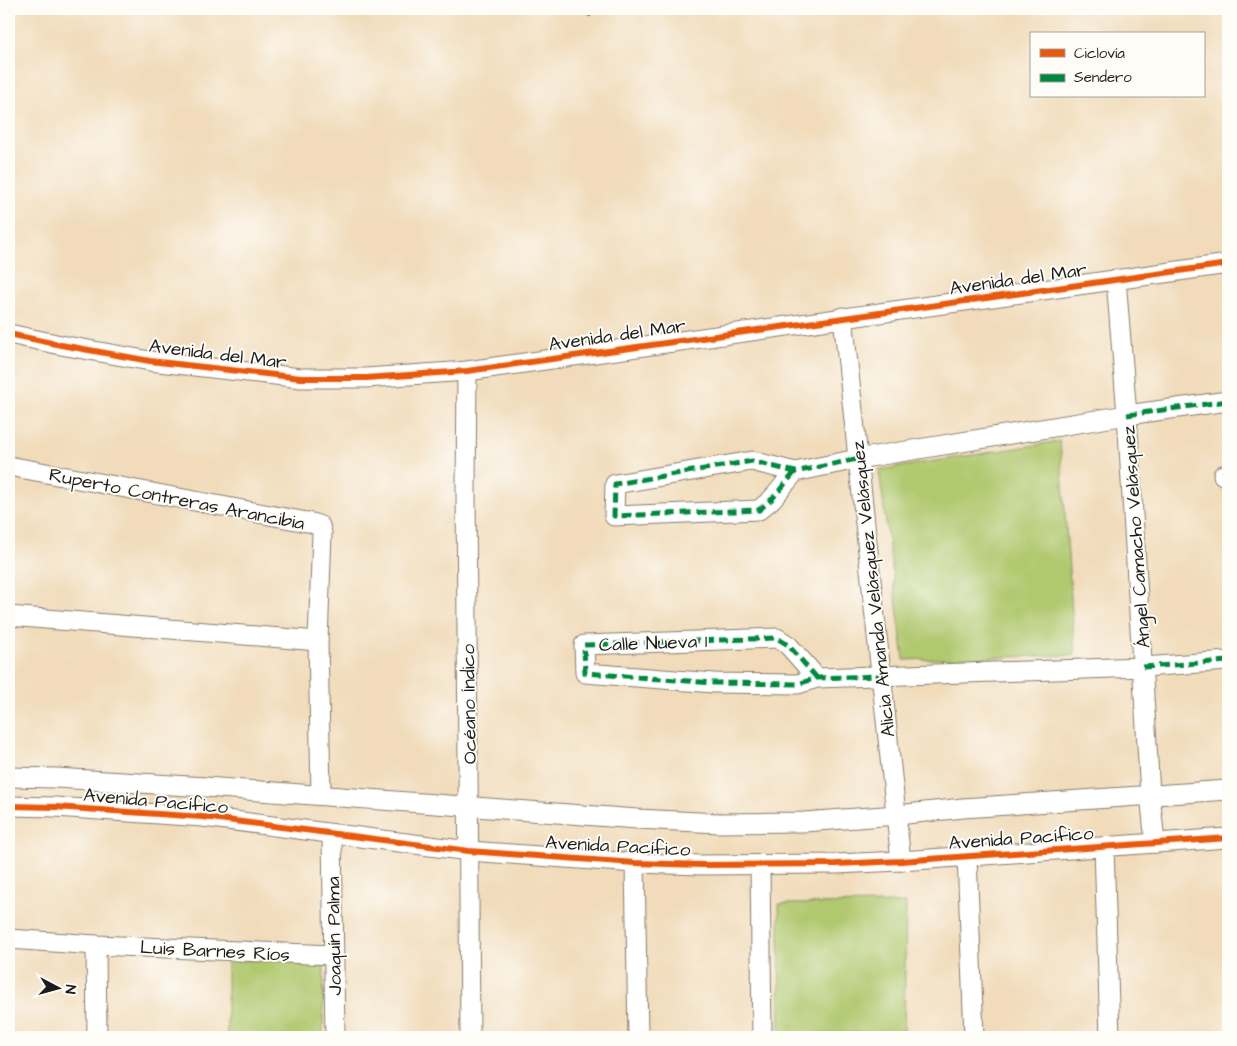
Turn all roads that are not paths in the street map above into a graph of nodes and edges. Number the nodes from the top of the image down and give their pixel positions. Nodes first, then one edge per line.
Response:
1 (1228, 264) edge
2 (1116, 279) junction
3 (843, 317) junction
4 (9, 334) edge
5 (467, 371) junction
6 (1228, 401) edge
7 (1127, 415) junction
8 (857, 459) junction
9 (9, 466) edge
10 (795, 472) junction
11 (9, 616) edge
12 (318, 640) junction
13 (1228, 661) edge
14 (1142, 667) junction
15 (881, 676) junction
16 (817, 678) junction
17 (9, 777) edge
18 (1228, 790) edge
19 (1150, 794) junction
20 (321, 795) junction
21 (9, 806) edge
22 (469, 807) junction
23 (896, 815) junction
24 (332, 834) junction
25 (1228, 838) edge
26 (1154, 843) junction
27 (1104, 847) junction
28 (469, 851) junction
29 (967, 856) junction
30 (901, 861) junction
31 (635, 863) junction
32 (760, 866) junction
33 (9, 939) edge
34 (96, 944) junction
35 (333, 955) junction
36 (97, 1037) edge
37 (335, 1037) edge
38 (470, 1037) edge
39 (638, 1037) edge
40 (762, 1037) edge
41 (974, 1037) edge
42 (1110, 1037) edge

1 - 2 street, Avenida del Mar
2 - 3 street, Avenida del Mar
2 - 7 street, Ángel Camacho Velásquez
3 - 5 street, Avenida del Mar
3 - 8 street, Alicia Amanda Velásquez Velásquez
4 - 5 street, Avenida del Mar
5 - 22 street, Océano Índico
6 - 7 street
7 - 8 street
7 - 14 street, Ángel Camacho Velásquez
8 - 10 street
8 - 15 street, Alicia Amanda Velásquez Velásquez
9 - 12 street, Ruperto Contreras Arancibia
10 - 10 street
11 - 12 street
12 - 20 street, Ruperto Contreras Arancibia
13 - 14 street, Calle Nueva 1
14 - 15 street, Calle Nueva 1
14 - 19 street, Ángel Camacho Velásquez
15 - 16 street, Calle Nueva 1
15 - 23 street, Alicia Amanda Velásquez Velásquez
16 - 16 street, Calle Nueva 1
17 - 20 street, Avenida Pacífico
18 - 19 street, Avenida Pacífico
19 - 23 street, Avenida Pacífico
19 - 26 street, Ángel Camacho Velásquez
20 - 22 street, Avenida Pacífico
21 - 24 street, Avenida Pacífico
22 - 23 street, Avenida Pacífico
22 - 28 street, Océano Índico
23 - 30 street, Alicia Amanda Velásquez Velásquez
24 - 28 street, Avenida Pacífico
24 - 35 street, Joaquín Palma
25 - 26 street, Avenida Pacífico
26 - 27 street, Avenida Pacífico
27 - 29 street, Avenida Pacífico
27 - 42 street
28 - 31 street, Avenida Pacífico
28 - 38 street, Océano Índico
29 - 30 street, Avenida Pacífico
29 - 41 street
30 - 32 street, Avenida Pacífico
31 - 32 street, Avenida Pacífico
31 - 39 street
32 - 40 street
33 - 34 street, Luis Barnes Ríos
34 - 35 street, Luis Barnes Ríos
34 - 36 street
35 - 37 street, Joaquín Palma

